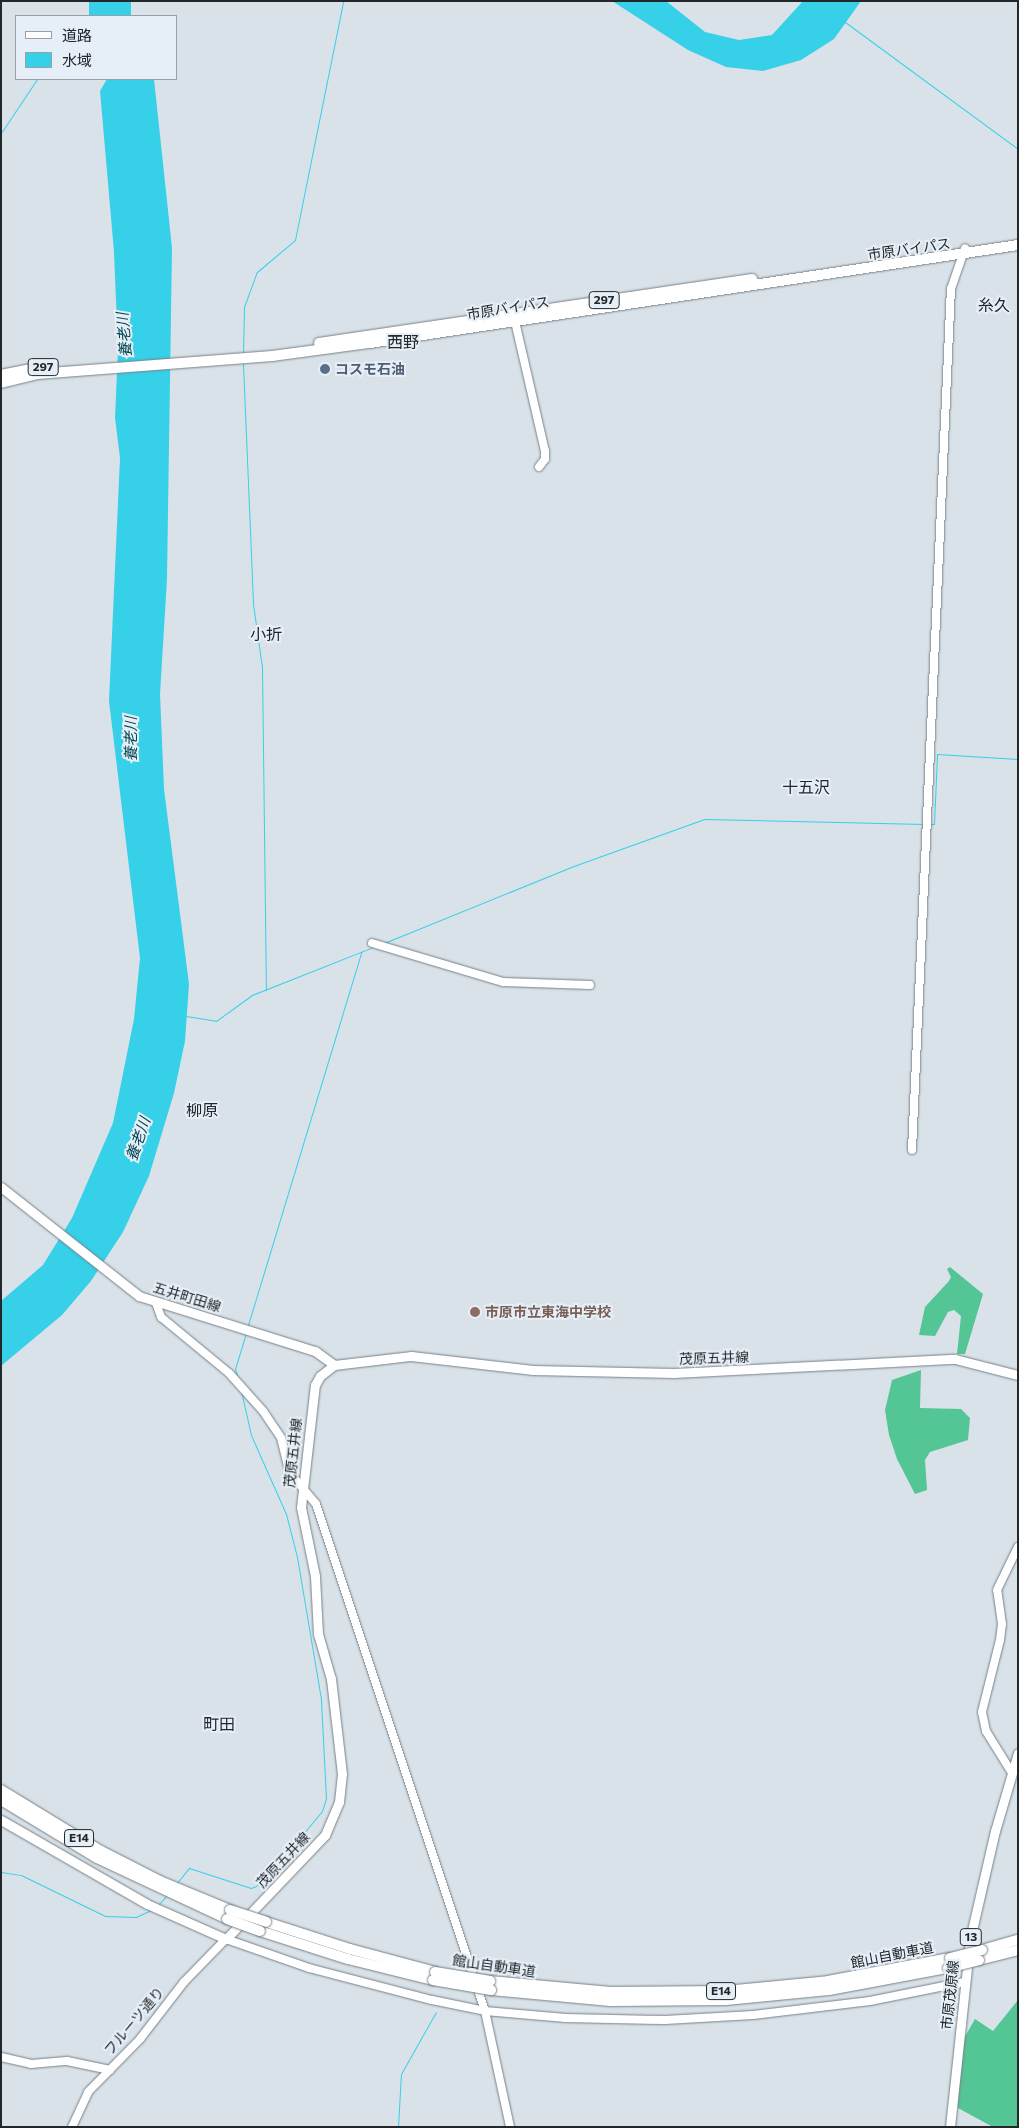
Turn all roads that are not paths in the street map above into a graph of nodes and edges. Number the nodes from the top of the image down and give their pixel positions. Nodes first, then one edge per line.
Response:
1 (1018, 238) edge
2 (1018, 245) edge
3 (964, 252) junction
4 (514, 316) junction
5 (85, 366) junction
6 (1, 375) edge
7 (1, 383) edge
8 (539, 467) dead end
9 (372, 943) dead end
10 (590, 985) dead end
11 (912, 1150) dead end
12 (1, 1187) edge
13 (156, 1303) junction
14 (334, 1365) junction
15 (1018, 1375) edge
16 (302, 1488) junction
17 (1018, 1547) edge
18 (1018, 1753) edge
19 (1012, 1773) junction
20 (1, 1790) edge
21 (1, 1800) edge
22 (1, 1820) edge
23 (159, 1885) junction
24 (226, 1939) junction
25 (1018, 1940) edge
26 (1018, 1950) edge
27 (981, 1955) junction
28 (964, 1982) junction
29 (485, 2011) junction
30 (1, 2057) edge
31 (110, 2070) junction
32 (72, 2127) edge
33 (510, 2127) edge
34 (950, 2127) edge

1 - 3 highway, 市原バイパス / 297
2 - 3 highway, 市原バイパス / 297
3 - 4 highway, 市原バイパス / 297
3 - 11 street
4 - 5 highway, 市原バイパス / 297
4 - 8 street
5 - 6 highway, 市原バイパス / 297
5 - 7 highway, 市原バイパス / 297
9 - 10 street
12 - 13 main road, 五井町田線
13 - 14 main road, 五井町田線
13 - 16 street
14 - 15 main road, 茂原五井線
14 - 16 main road, 茂原五井線
16 - 24 main road, 茂原五井線
16 - 29 street
17 - 19 street
18 - 19 main road, 市原茂原線 / 13
19 - 28 main road, 市原茂原線 / 13
20 - 23 highway, 館山自動車道 / E14
21 - 23 highway, 館山自動車道 / E14
22 - 24 main road
23 - 27 highway, 館山自動車道 / E14, bridge
24 - 29 street
24 - 31 street, フルーツ通り
25 - 27 highway, 館山自動車道 / E14
26 - 27 highway, 館山自動車道 / E14
28 - 29 street
28 - 34 main road, 市原茂原線 / 13
29 - 33 street
30 - 31 street
31 - 32 street, フルーツ通り

